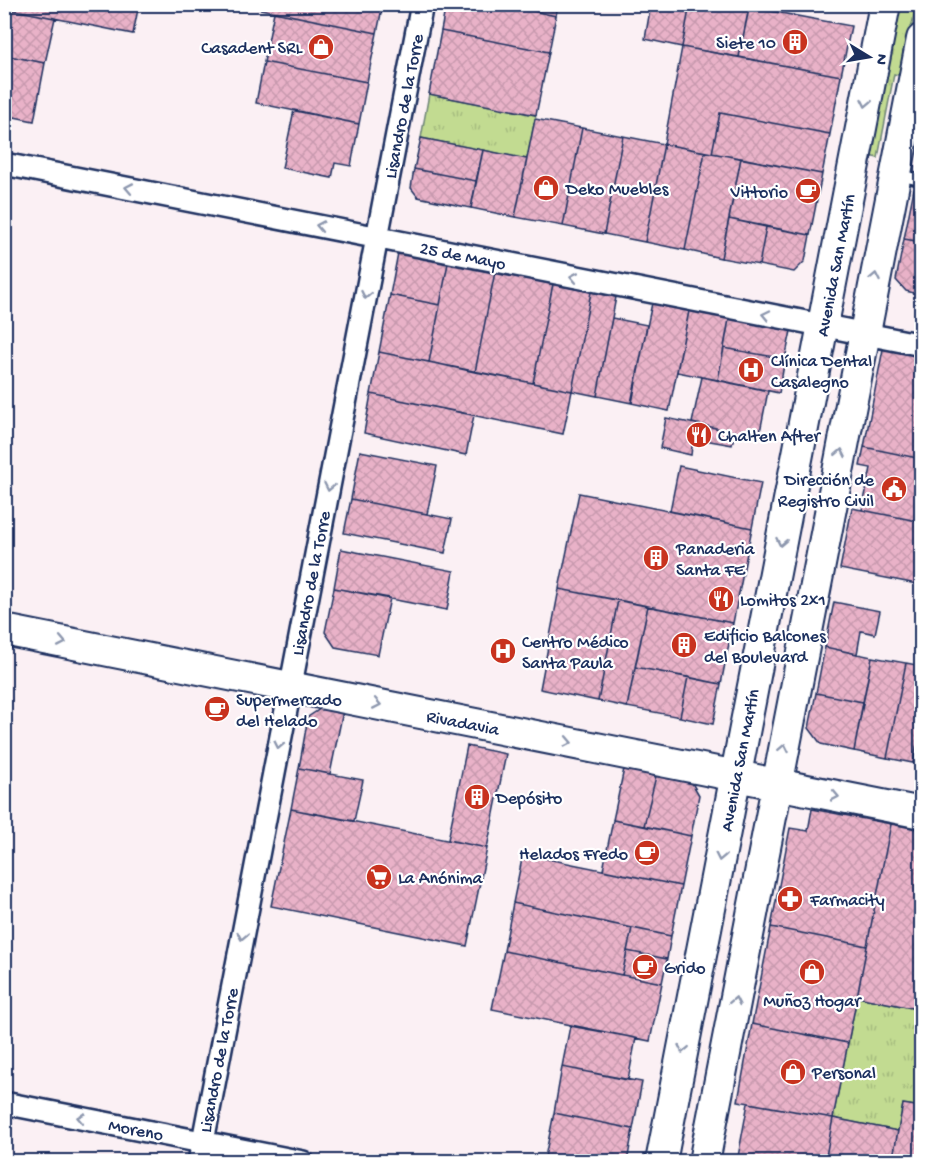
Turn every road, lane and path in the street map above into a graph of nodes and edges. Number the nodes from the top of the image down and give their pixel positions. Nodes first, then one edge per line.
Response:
1 (422, 4) edge
2 (885, 4) edge
3 (921, 39) edge
4 (4, 164) edge
5 (908, 177) edge
6 (377, 238) junction
7 (823, 326) junction
8 (864, 334) junction
9 (921, 345) edge
10 (4, 630) edge
11 (290, 687) junction
12 (736, 776) junction
13 (777, 784) junction
14 (921, 813) edge
15 (4, 1102) edge
16 (201, 1152) edge
17 (303, 1161) edge
18 (661, 1161) edge
19 (704, 1161) edge

1 - 6 street, Lisandro de la Torre
2 -> 7 main road, Avenida San Martín
3 - 5 main road
6 -> 4 street, 25 de Mayo
8 -> 5 main road
7 -> 6 street, 25 de Mayo
6 -> 11 street, Lisandro de la Torre
7 - 8 street, 25 de Mayo
7 -> 12 main road, Avenida San Martín
8 - 9 street, 25 de Mayo
13 -> 8 main road
10 -> 11 main road, Rivadavia
11 -> 12 main road, Rivadavia
11 -> 16 street, Lisandro de la Torre
12 - 13 main road, Rivadavia
12 -> 18 main road, Avenida San Martín
13 -> 14 main road, Rivadavia
19 -> 13 main road
16 -> 15 street, Moreno
16 - 17 street, Moreno

